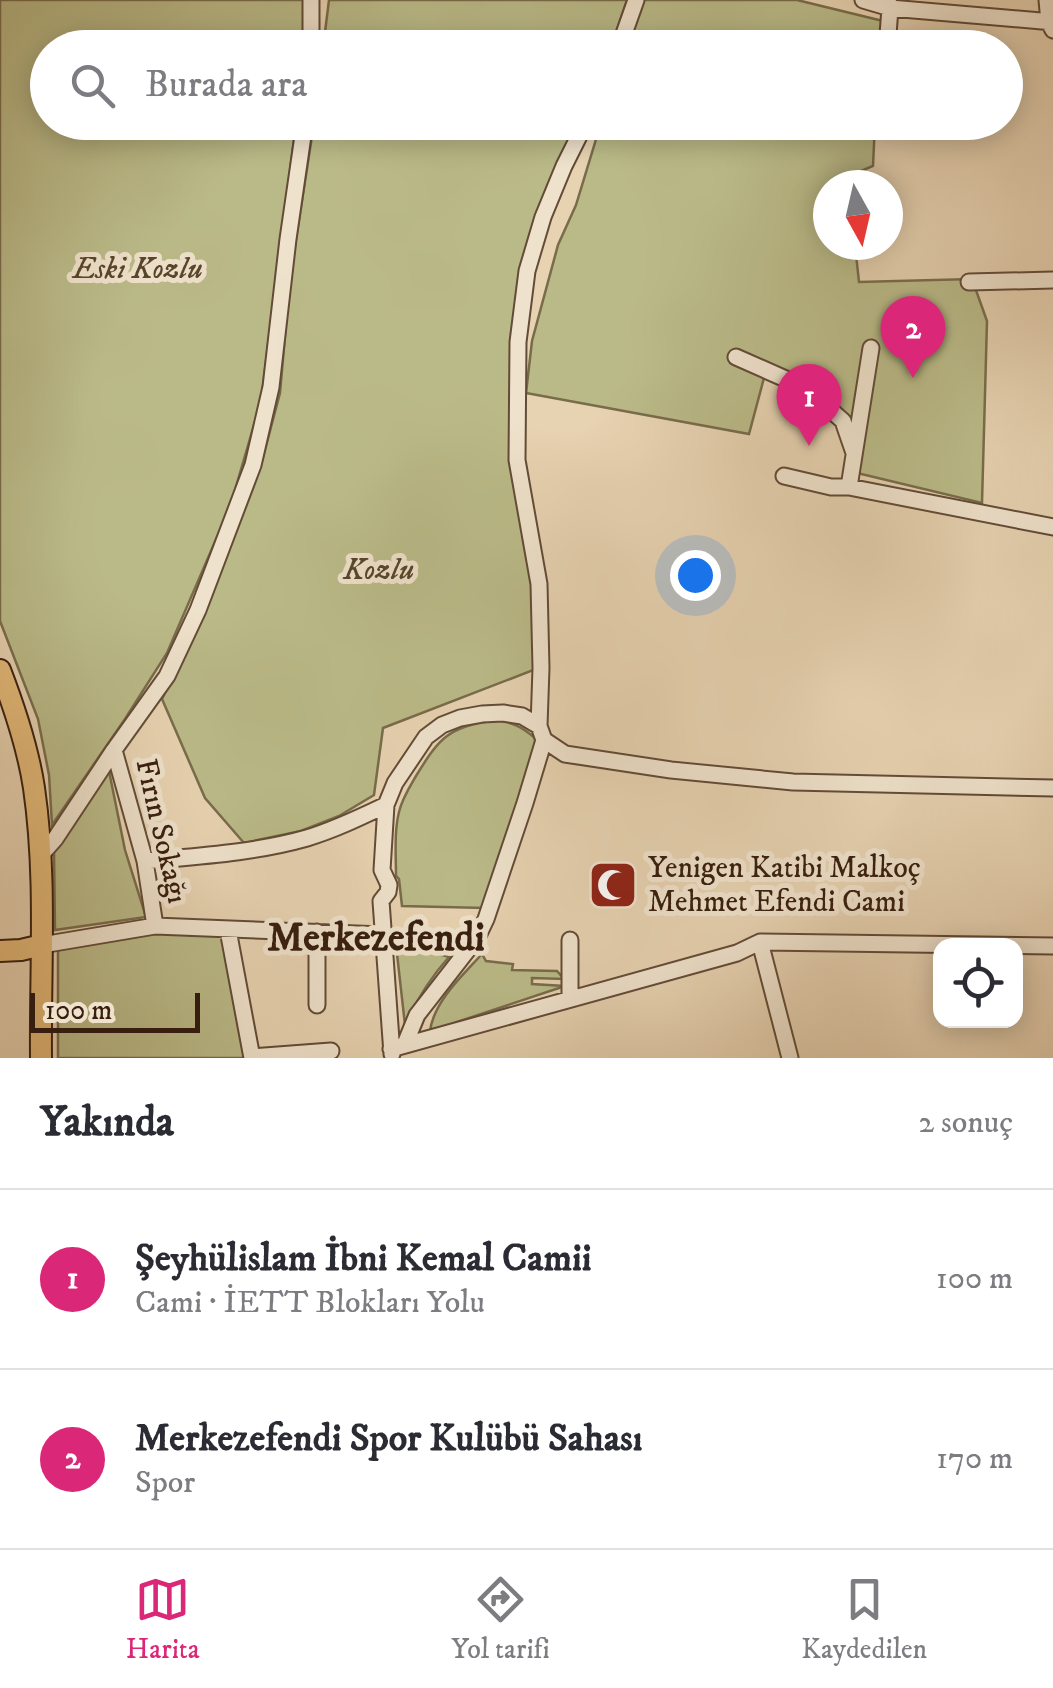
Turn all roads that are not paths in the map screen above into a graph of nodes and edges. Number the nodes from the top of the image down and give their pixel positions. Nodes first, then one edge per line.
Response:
1 (636, 0) edge
2 (863, 0) edge
3 (1008, 0) edge
4 (1047, 0) edge
5 (312, 4) edge
6 (889, 4) edge
7 (958, 6) edge
8 (1011, 19) junction
9 (1052, 25) edge
10 (311, 30) edge
11 (625, 30) edge
12 (888, 30) edge
13 (302, 140) edge
14 (577, 140) edge
15 (1053, 280) edge
16 (969, 282) dead end
17 (871, 348) dead end
18 (736, 357) dead end
19 (854, 452) junction
20 (784, 476) dead end
21 (849, 487) junction
22 (1053, 526) edge
23 (0, 670) edge
24 (0, 702) edge
25 (541, 733) junction
26 (114, 750) junction
27 (1053, 788) edge
28 (386, 805) junction
29 (38, 830) junction
30 (61, 831) junction
31 (33, 860) junction
32 (145, 861) junction
33 (155, 926) junction
34 (228, 930) junction
35 (318, 932) junction
36 (383, 935) junction
37 (570, 940) dead end
38 (760, 942) junction
39 (854, 945) junction
40 (1053, 946) edge
41 (35, 947) junction
42 (0, 951) edge
43 (933, 954) edge
44 (1023, 955) edge
45 (1053, 955) edge
46 (570, 998) junction
47 (317, 1006) dead end
48 (396, 1050) edge
49 (331, 1051) dead end
50 (30, 1058) edge
51 (41, 1058) edge
52 (252, 1058) edge
53 (790, 1058) edge

1 - 11 street
2 - 6 street
3 - 8 street
4 - 9 street
5 - 10 street
6 - 7 street
6 - 12 street
7 - 8 street
8 - 9 street
13 - 26 street
14 - 25 street
15 - 16 street
17 - 19 street
18 - 19 street
19 - 21 street
20 - 21 street
21 - 22 street
23 - 29 main road
24 - 31 main road
25 - 27 street
25 - 28 street
25 - 48 street
26 - 30 street
26 - 32 street, Fırın Sokağı
28 - 32 street
28 - 36 street
29 - 30 main road
29 - 31 main road
30 - 31 street
31 - 41 main road
32 - 33 street, Fırın Sokağı
33 - 34 street
33 - 41 street
34 - 35 street
34 - 52 street
35 - 36 street
35 - 47 street
36 - 48 street
37 - 46 street
38 - 39 street
38 - 46 street
38 - 53 street
39 - 40 street
39 - 43 street
41 - 42 main road
41 - 50 main road
41 - 51 main road
44 - 45 street
46 - 48 street
49 - 52 street

